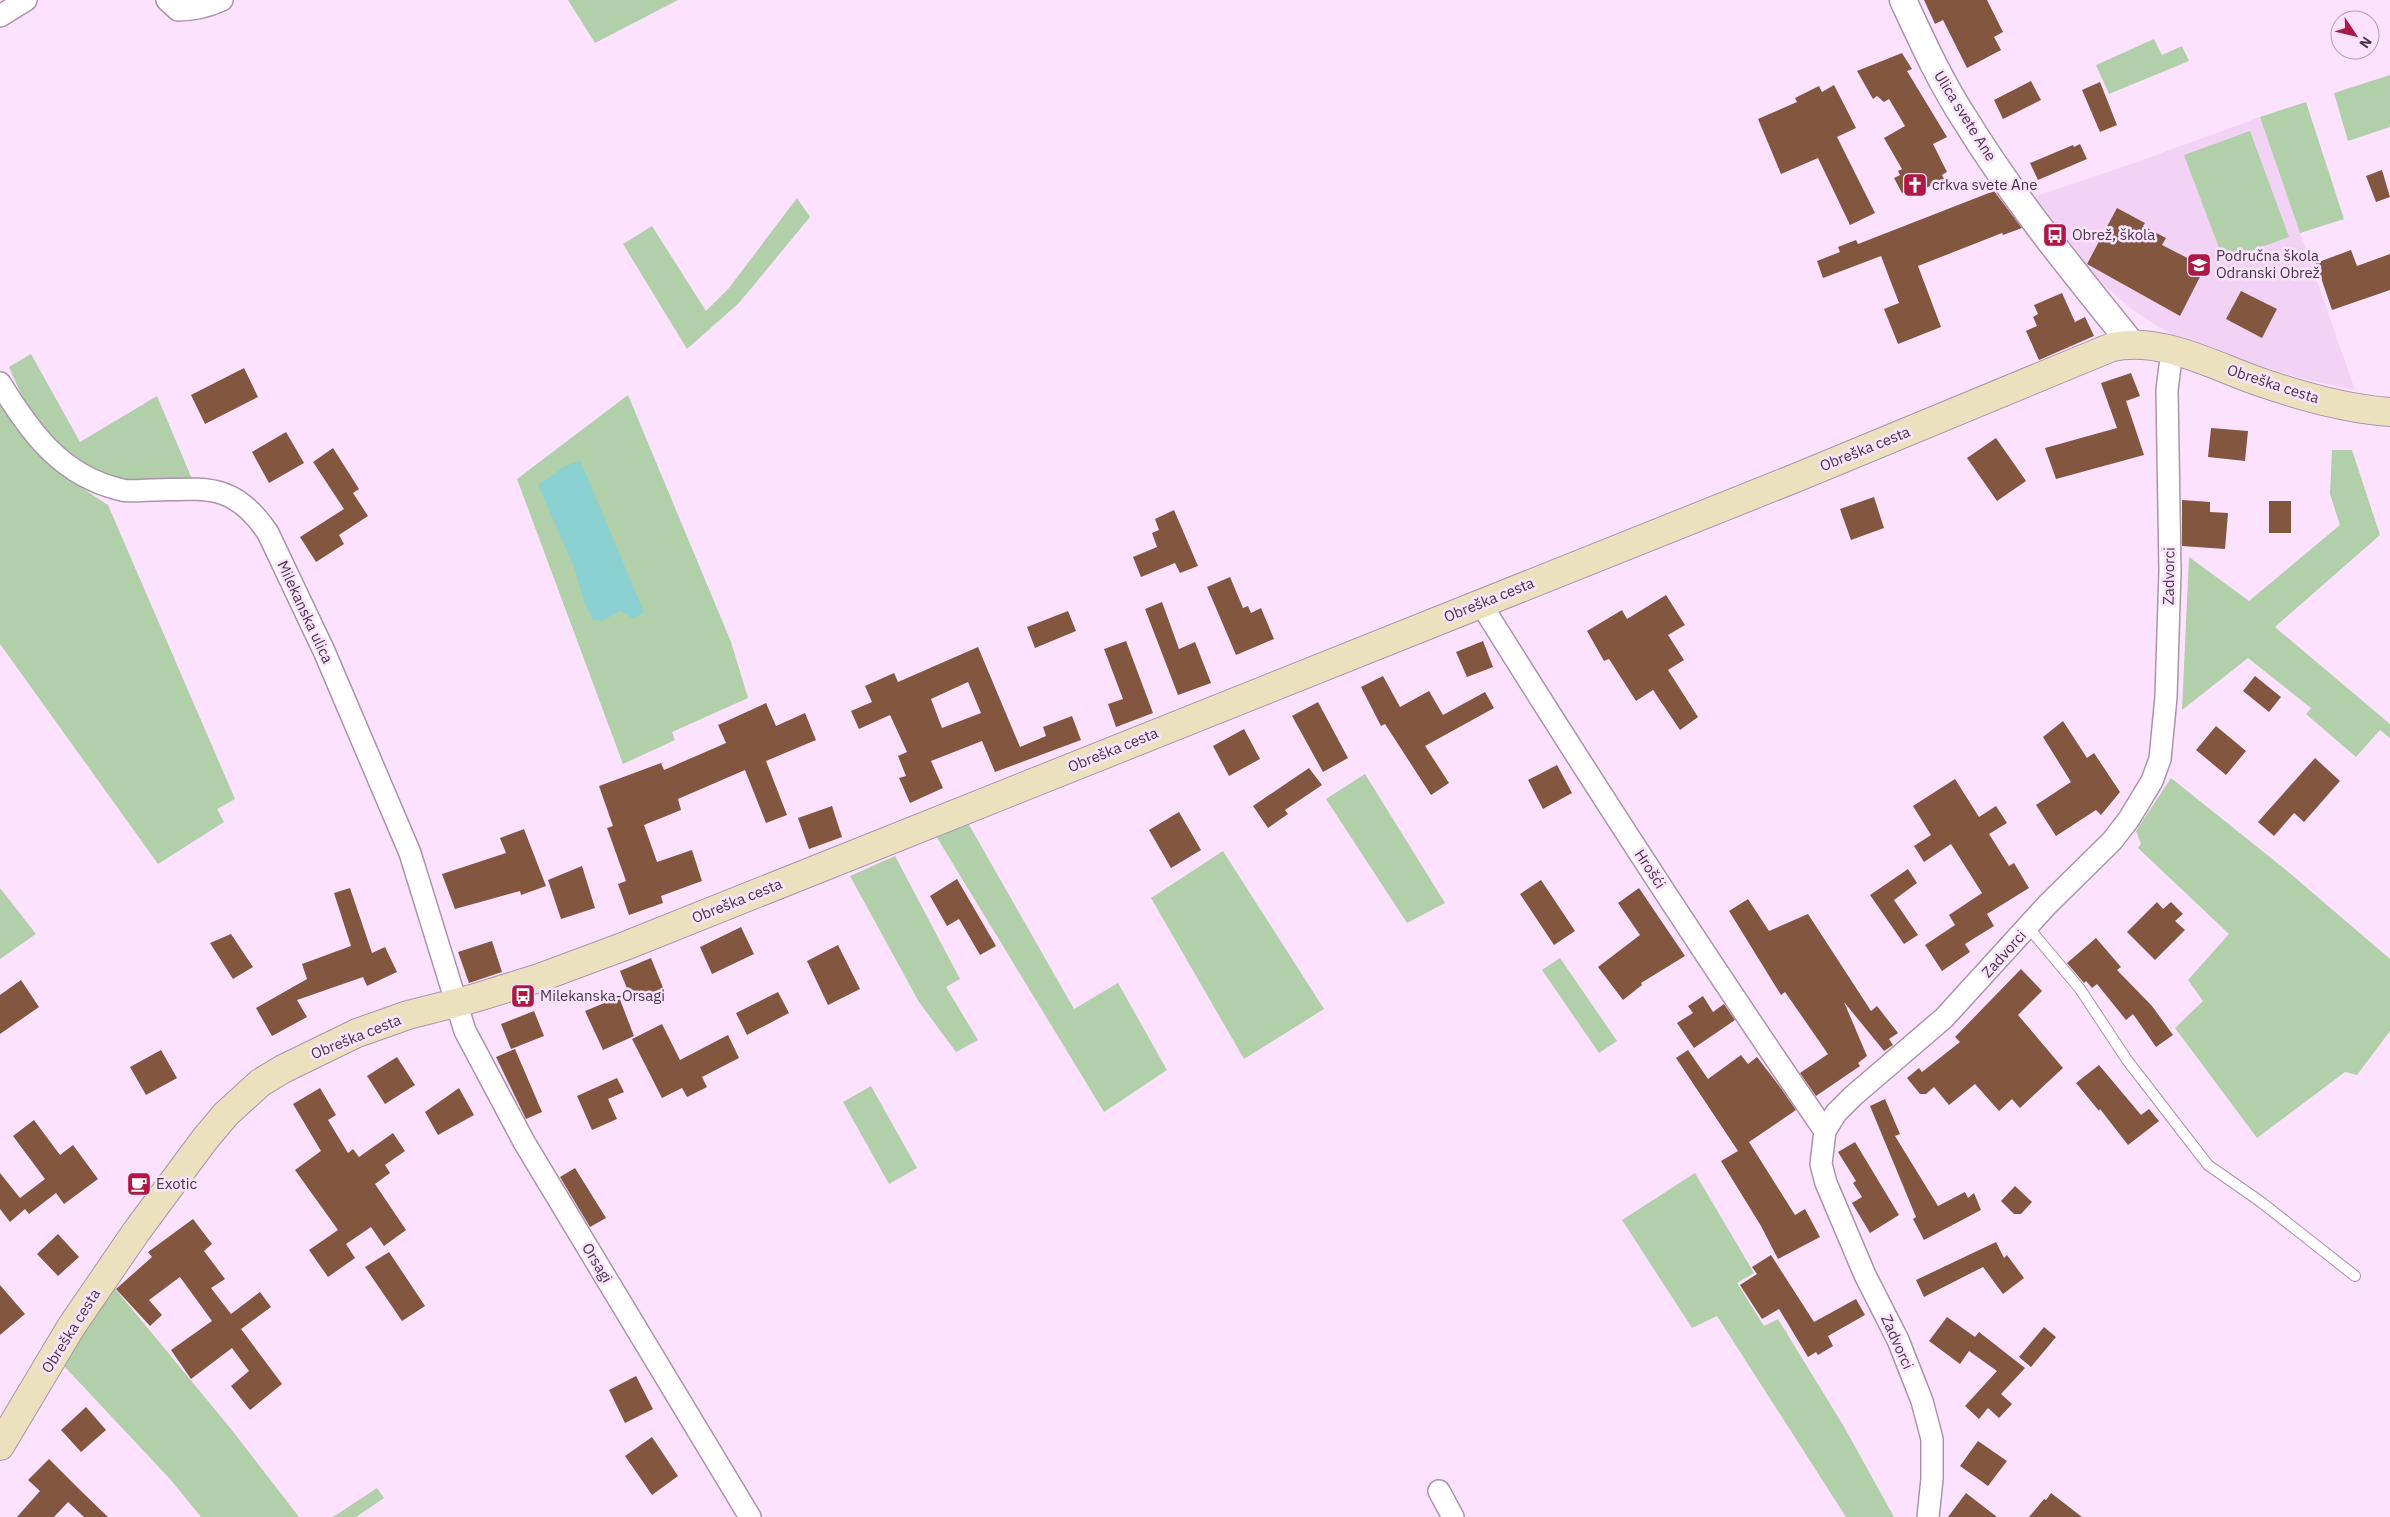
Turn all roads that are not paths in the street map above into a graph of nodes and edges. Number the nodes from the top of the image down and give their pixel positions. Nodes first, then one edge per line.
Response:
1 (26, 0) edge
2 (167, 0) edge
3 (222, 0) edge
4 (1904, 0) edge
5 (0, 16) edge
6 (2130, 343) junction
7 (2172, 350) junction
8 (0, 383) edge
9 (2390, 412) edge
10 (1481, 604) junction
11 (2028, 927) junction
12 (456, 1003) junction
13 (1825, 1131) junction
14 (2356, 1276) dead end
15 (0, 1446) edge
16 (1439, 1491) dead end
17 (750, 1517) edge
18 (1453, 1517) edge
19 (1928, 1517) edge

1 - 5 street
2 - 3 street
4 - 6 street, Ulica svete Ane
6 - 7 main road, Obreška cesta
6 - 10 main road, Obreška cesta
7 - 9 main road, Obreška cesta
7 - 11 street, Zadvorci
8 - 12 street, Milekanska ulica
10 - 12 main road, Obreška cesta
10 - 13 street, Hrošći
11 - 13 street, Zadvorci
11 - 14 lane
12 - 15 main road, Obreška cesta
12 - 17 street, Orsagi
13 - 19 street, Zadvorci
16 - 18 street

